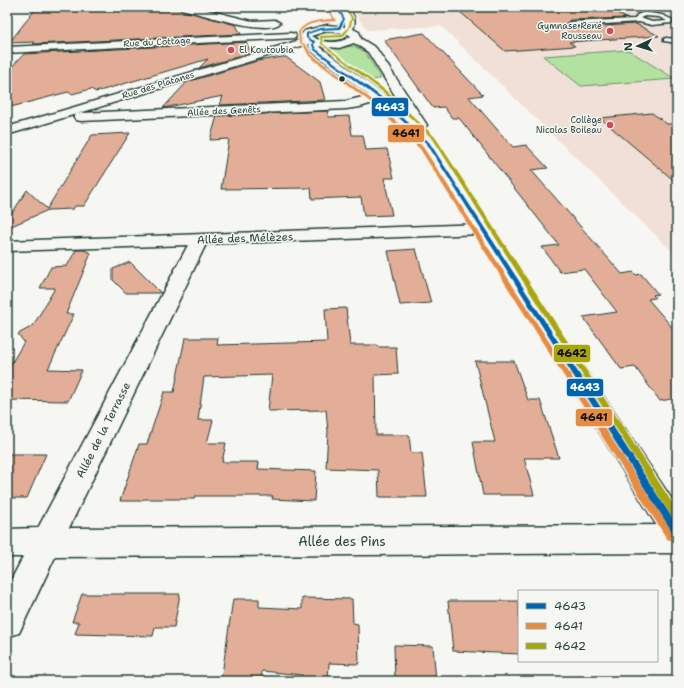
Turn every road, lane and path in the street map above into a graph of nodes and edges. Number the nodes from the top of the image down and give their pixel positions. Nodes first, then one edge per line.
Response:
1 (184, 7) edge
2 (337, 7) edge
3 (344, 7) edge
4 (270, 16) dead end
5 (640, 20) junction
6 (670, 20) junction
7 (677, 21) edge
8 (570, 24) dead end
9 (286, 26) junction
10 (320, 29) junction
11 (347, 32) junction
12 (310, 38) junction
13 (666, 40) dead end
14 (677, 41) edge
15 (7, 50) edge
16 (379, 97) junction
17 (68, 112) junction
18 (7, 120) edge
19 (28, 124) junction
20 (7, 131) edge
21 (428, 142) junction
22 (483, 229) junction
23 (200, 239) junction
24 (7, 246) edge
25 (677, 532) edge
26 (677, 540) edge
27 (7, 543) edge
28 (46, 543) junction
29 (7, 620) edge

1 - 9 street
2 - 11 street
3 - 11 street
4 - 9 street
5 - 6 lane
5 - 6 lane
5 - 8 lane
6 - 7 lane
9 - 10 street
9 - 12 street
10 - 11 street
10 - 12 street
11 - 12 street
11 - 21 street
12 - 15 street, Rue du Cottage
12 - 16 street
12 - 17 street, Rue des Platanes
13 - 14 lane
16 - 17 street, Allée des Genêts
16 - 21 street
17 - 19 street, Rue des Platanes
18 - 19 street
19 - 20 street, Rue des Platanes
21 - 22 street
22 - 23 street, Allée des Mélèzes
22 - 25 street
23 - 24 street, Allée des Mélèzes
23 - 28 street, Allée de la Terrasse
26 - 28 street, Allée des Pins
27 - 28 street, Allée des Pins
28 - 29 street, Allée de la Terrasse

